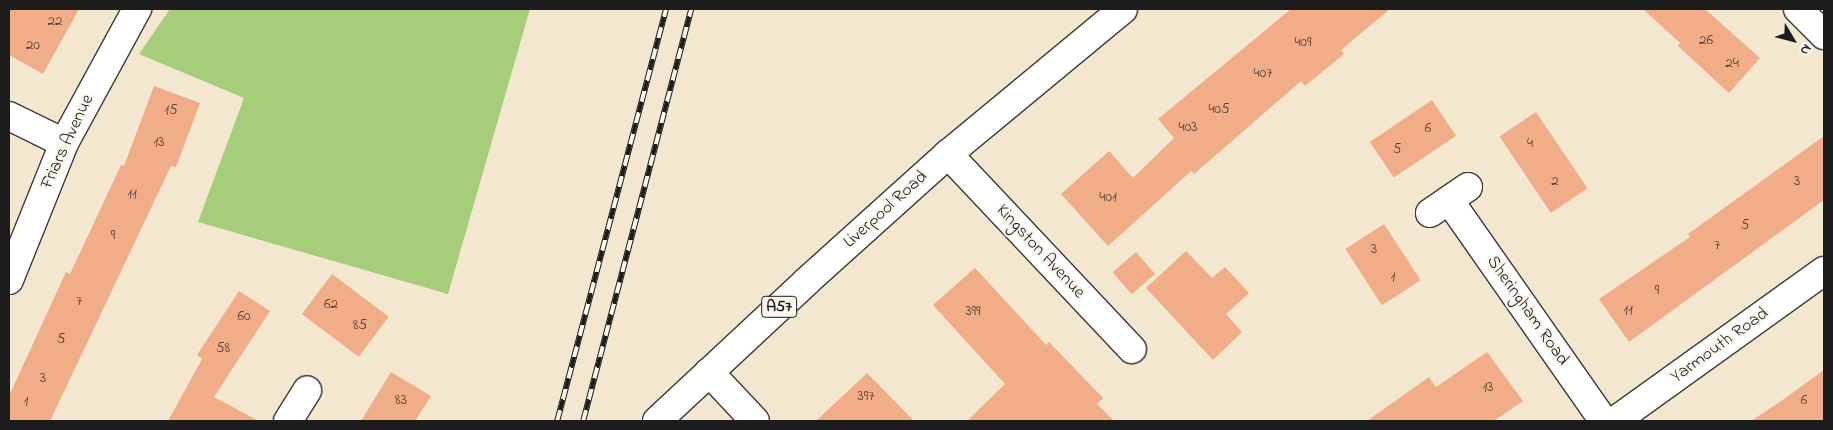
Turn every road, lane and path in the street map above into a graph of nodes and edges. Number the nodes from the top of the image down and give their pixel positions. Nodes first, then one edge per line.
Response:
1 (137, 9) edge
2 (1123, 9) edge
3 (1798, 9) edge
4 (1824, 35) edge
5 (9, 116) edge
6 (64, 143) junction
7 (948, 154) junction
8 (1449, 200) dead end
9 (1824, 271) edge
10 (9, 280) edge
11 (1132, 349) dead end
12 (709, 372) junction
13 (307, 390) dead end
14 (288, 421) edge
15 (657, 421) edge
16 (755, 421) edge
17 (1604, 421) edge
18 (1615, 421) edge

1 - 6 main road, Friars Avenue
2 - 7 main road, Liverpool Road / A57
3 - 4 main road
5 - 6 main road
6 - 10 main road, Friars Avenue
7 - 11 main road, Kingston Avenue
7 - 12 main road, Liverpool Road / A57
8 - 17 main road, Sheringham Road
9 - 18 main road, Yarmouth Road
12 - 15 main road, Liverpool Road / A57
12 - 16 main road
13 - 14 main road

